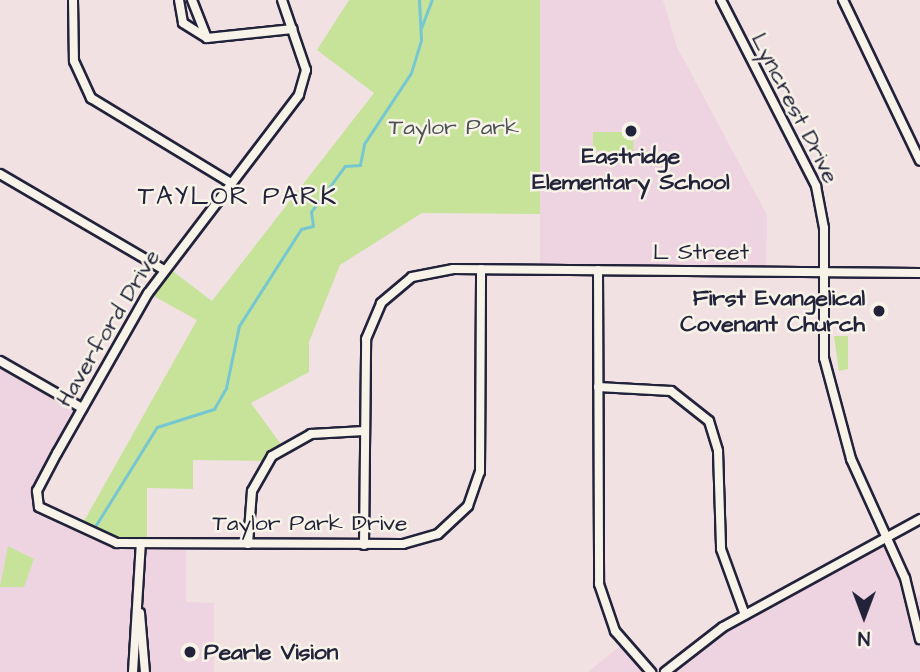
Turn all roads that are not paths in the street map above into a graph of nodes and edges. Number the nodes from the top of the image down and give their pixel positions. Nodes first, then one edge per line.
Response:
1 (73, 0) edge
2 (179, 0) edge
3 (192, 0) edge
4 (282, 0) edge
5 (722, 0) edge
6 (843, 0) edge
7 (293, 29) junction
8 (208, 38) junction
9 (920, 161) edge
10 (0, 174) edge
11 (231, 183) junction
12 (481, 269) junction
13 (164, 270) junction
14 (598, 270) junction
15 (823, 272) junction
16 (920, 273) edge
17 (0, 361) edge
18 (598, 387) junction
19 (82, 408) junction
20 (364, 431) junction
21 (37, 503) joint
22 (920, 519) edge
23 (886, 538) junction
24 (141, 543) junction
25 (248, 544) junction
26 (364, 545) junction
27 (140, 613) junction
28 (745, 615) junction
29 (920, 639) edge
30 (133, 672) edge
31 (145, 672) edge
32 (651, 672) edge
33 (665, 672) edge

1 - 11 street
2 - 8 street
3 - 8 street
4 - 7 street
5 - 15 street, Lyncrest Drive
6 - 9 street
7 - 8 street
7 - 11 street, Haverford Drive
10 - 13 street
11 - 13 street, Haverford Drive
12 - 14 street, L Street
12 - 20 street, L Street
12 - 26 street, Taylor Park Drive
13 - 19 street, Haverford Drive
14 - 15 street, L Street
14 - 18 street
15 - 16 street, L Street
15 - 23 street, Lyncrest Drive
17 - 19 street
18 - 28 street
18 - 32 street
19 - 21 street, Haverford Drive
20 - 25 street
20 - 26 street, L Street
21 - 24 street, Taylor Park Drive
22 - 23 street
23 - 28 street
23 - 29 street, Lyncrest Drive
24 - 25 street, Taylor Park Drive
24 - 27 street
25 - 26 street, Taylor Park Drive
27 - 30 street
27 - 31 street
28 - 33 street

